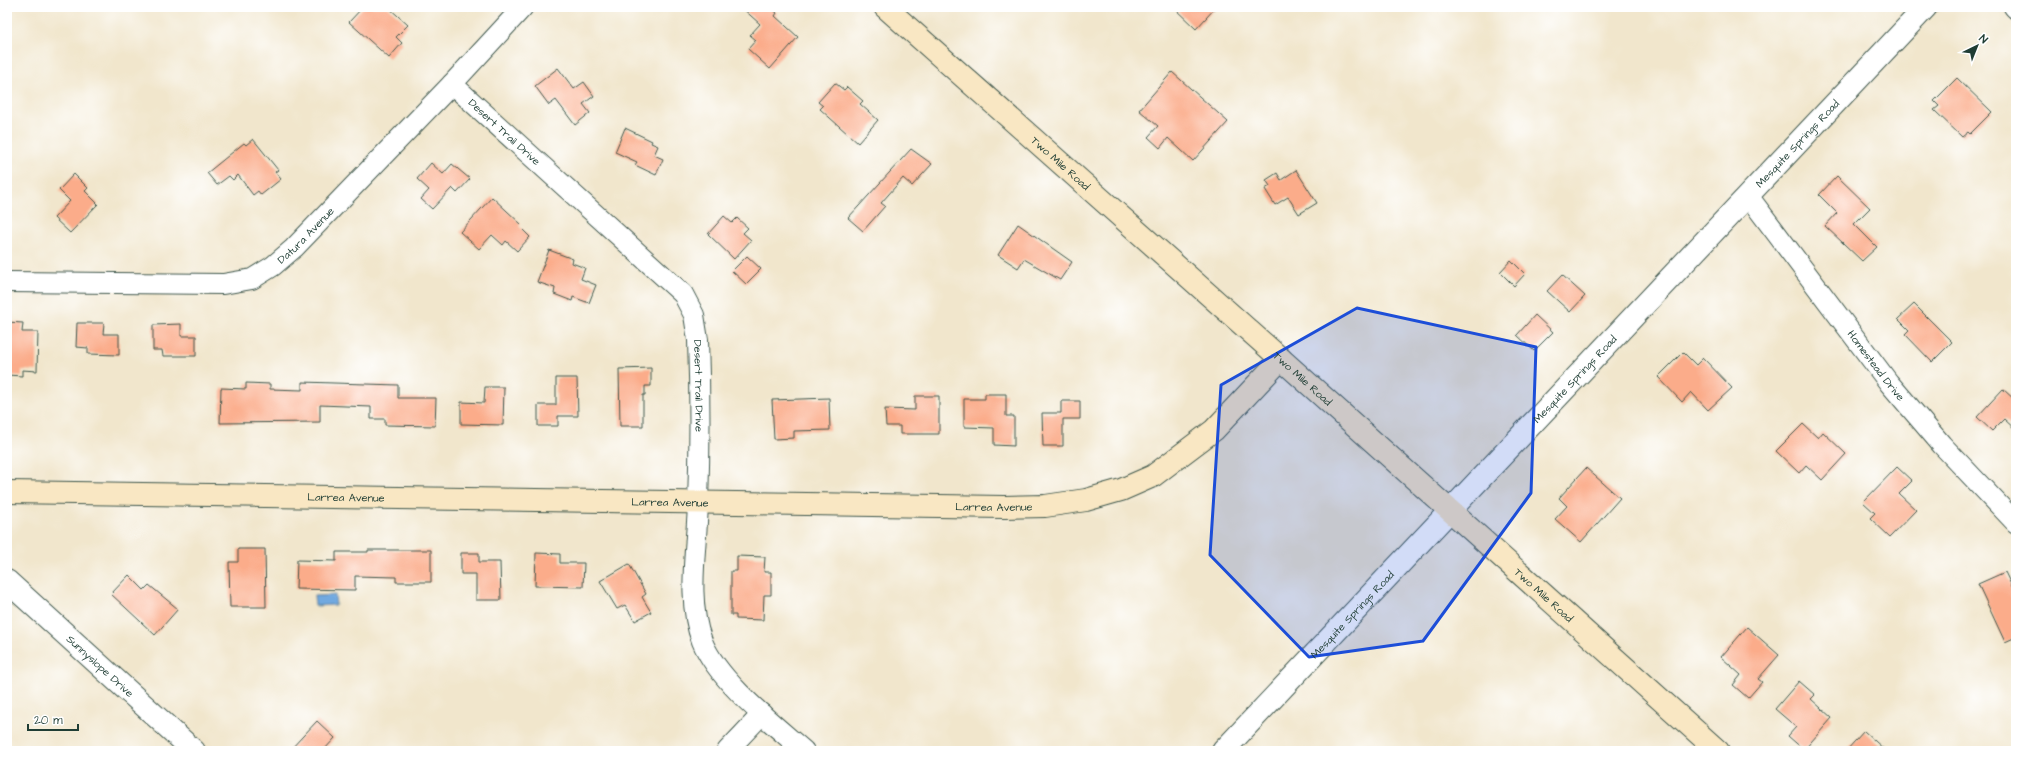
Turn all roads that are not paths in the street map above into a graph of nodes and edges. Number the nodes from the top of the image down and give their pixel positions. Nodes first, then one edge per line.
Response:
1 (523, 7) edge
2 (885, 7) edge
3 (1926, 7) edge
4 (2014, 7) edge
5 (2016, 10) edge
6 (452, 84) junction
7 (1748, 197) junction
8 (7, 282) edge
9 (1281, 358) junction
10 (7, 492) edge
11 (698, 501) junction
12 (1450, 512) junction
13 (2016, 523) edge
14 (7, 580) edge
15 (762, 714) junction
16 (194, 751) edge
17 (727, 751) edge
18 (804, 751) edge
19 (1223, 751) edge
20 (1718, 751) edge

1 - 6 street, Datura Avenue
2 - 9 main road, Two Mile Road
3 - 7 street, Mesquite Springs Road
4 - 5 street
6 - 8 street, Datura Avenue
6 - 11 street, Desert Trail Drive
7 - 12 street, Mesquite Springs Road
7 - 13 street, Homestead Drive
9 - 11 main road, Larrea Avenue
9 - 12 main road, Two Mile Road
10 - 11 main road, Larrea Avenue
11 - 15 street, Desert Trail Drive
12 - 19 street, Mesquite Springs Road
12 - 20 main road, Two Mile Road
14 - 16 street, Sunnyslope Drive
15 - 17 street
15 - 18 street, Desert Trail Drive

